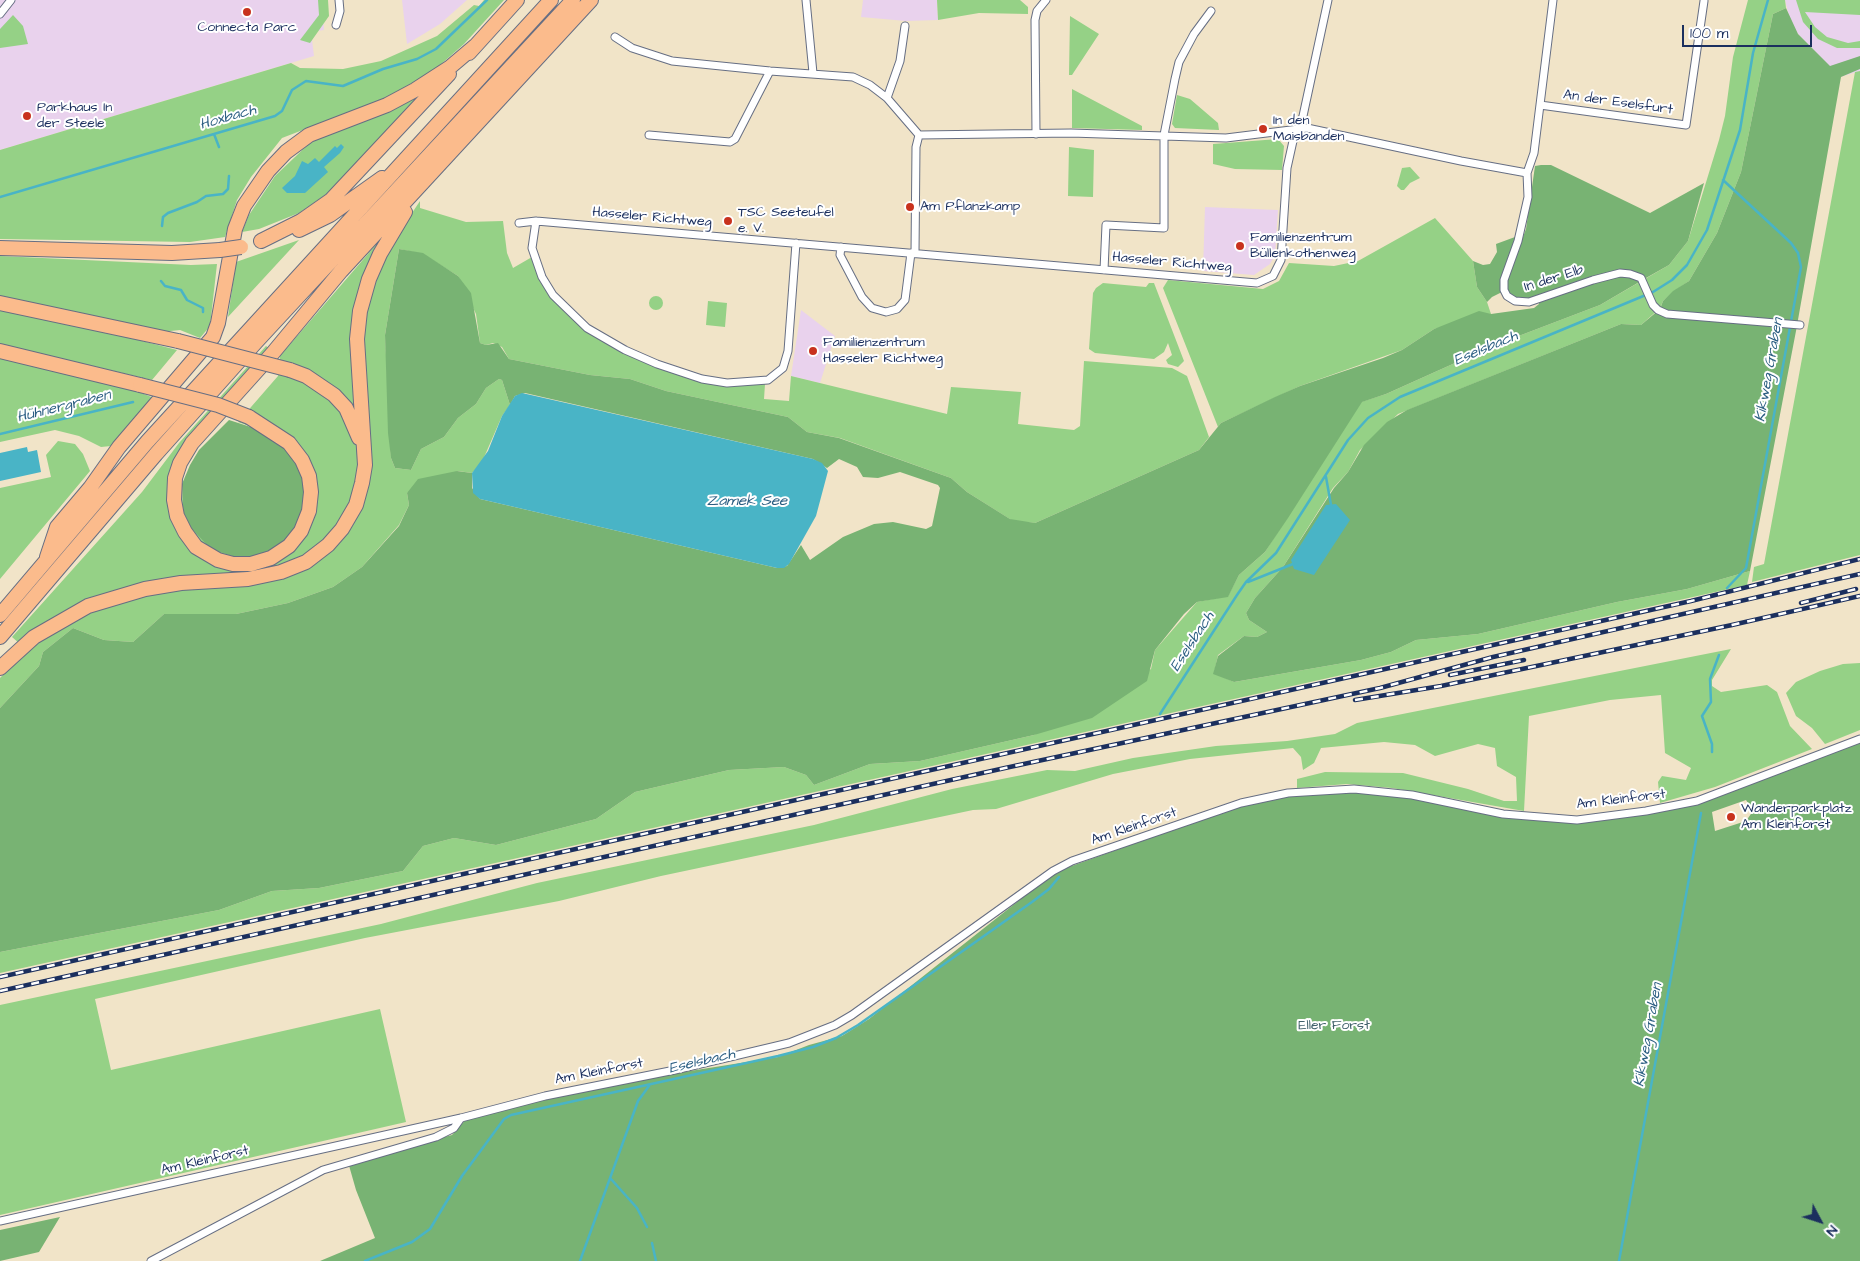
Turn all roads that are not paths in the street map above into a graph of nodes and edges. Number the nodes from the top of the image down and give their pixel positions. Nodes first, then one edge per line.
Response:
1 (11, 0) edge
2 (338, 0) edge
3 (517, 0) edge
4 (551, 0) edge
5 (573, 0) edge
6 (591, 0) edge
7 (806, 0) edge
8 (1046, 0) edge
9 (1328, 0) edge
10 (1554, 0) edge
11 (1704, 0) edge
12 (1211, 10) dead end
13 (0, 14) edge
14 (336, 25) dead end
15 (905, 26) dead end
16 (615, 37) dead end
17 (475, 46) junction
18 (770, 71) junction
19 (813, 73) junction
20 (887, 98) junction
21 (1540, 105) junction
22 (1298, 127) junction
23 (1036, 134) junction
24 (649, 135) dead end
25 (919, 135) junction
26 (1164, 135) junction
27 (397, 168) junction
28 (1527, 173) junction
29 (421, 185) junction
30 (536, 221) junction
31 (519, 223) dead end
32 (261, 241) junction
33 (796, 243) junction
34 (841, 247) junction
35 (0, 248) edge
36 (913, 253) junction
37 (1104, 270) junction
38 (0, 304) edge
39 (1794, 325) dead end
40 (0, 351) edge
41 (362, 448) junction
42 (46, 560) junction
43 (0, 616) edge
44 (0, 637) edge
45 (0, 668) edge
46 (1860, 739) edge
47 (461, 1118) junction
48 (416, 1127) junction
49 (418, 1142) junction
50 (0, 1220) edge
51 (151, 1261) edge

1 - 13 street
2 - 14 street
3 - 17 highway
4 - 27 highway
5 - 44 highway
6 - 29 highway
7 - 19 street
8 - 23 street
9 - 22 street
10 - 21 street, In der Elb
11 - 21 street, An der Eselsfurt
12 - 26 street
15 - 20 street
16 - 18 street
17 - 32 highway
17 - 42 highway
18 - 19 street
18 - 24 street
19 - 20 street
20 - 25 street
21 - 28 street, In der Elb
22 - 26 street
22 - 28 street
22 - 37 street, Hasseler Richtweg
23 - 25 street
23 - 26 street
25 - 36 street
26 - 37 street, Hasseler Richtweg
27 - 32 highway
27 - 42 highway
28 - 39 street, In der Elb
29 - 40 highway, bridge
29 - 41 highway
30 - 31 street, Hasseler Richtweg
30 - 33 street, Hasseler Richtweg
30 - 33 street
32 - 35 highway, bridge
33 - 34 street, Hasseler Richtweg
34 - 36 street, Hasseler Richtweg
34 - 36 street
36 - 37 street, Hasseler Richtweg
38 - 41 highway, bridge
41 - 45 highway
42 - 43 highway
46 - 47 street, Am Kleinforst
47 - 48 street, Am Kleinforst
47 - 49 street, Am Kleinforst
48 - 49 street
48 - 50 street, Am Kleinforst
49 - 51 street, Am Kleinforst

